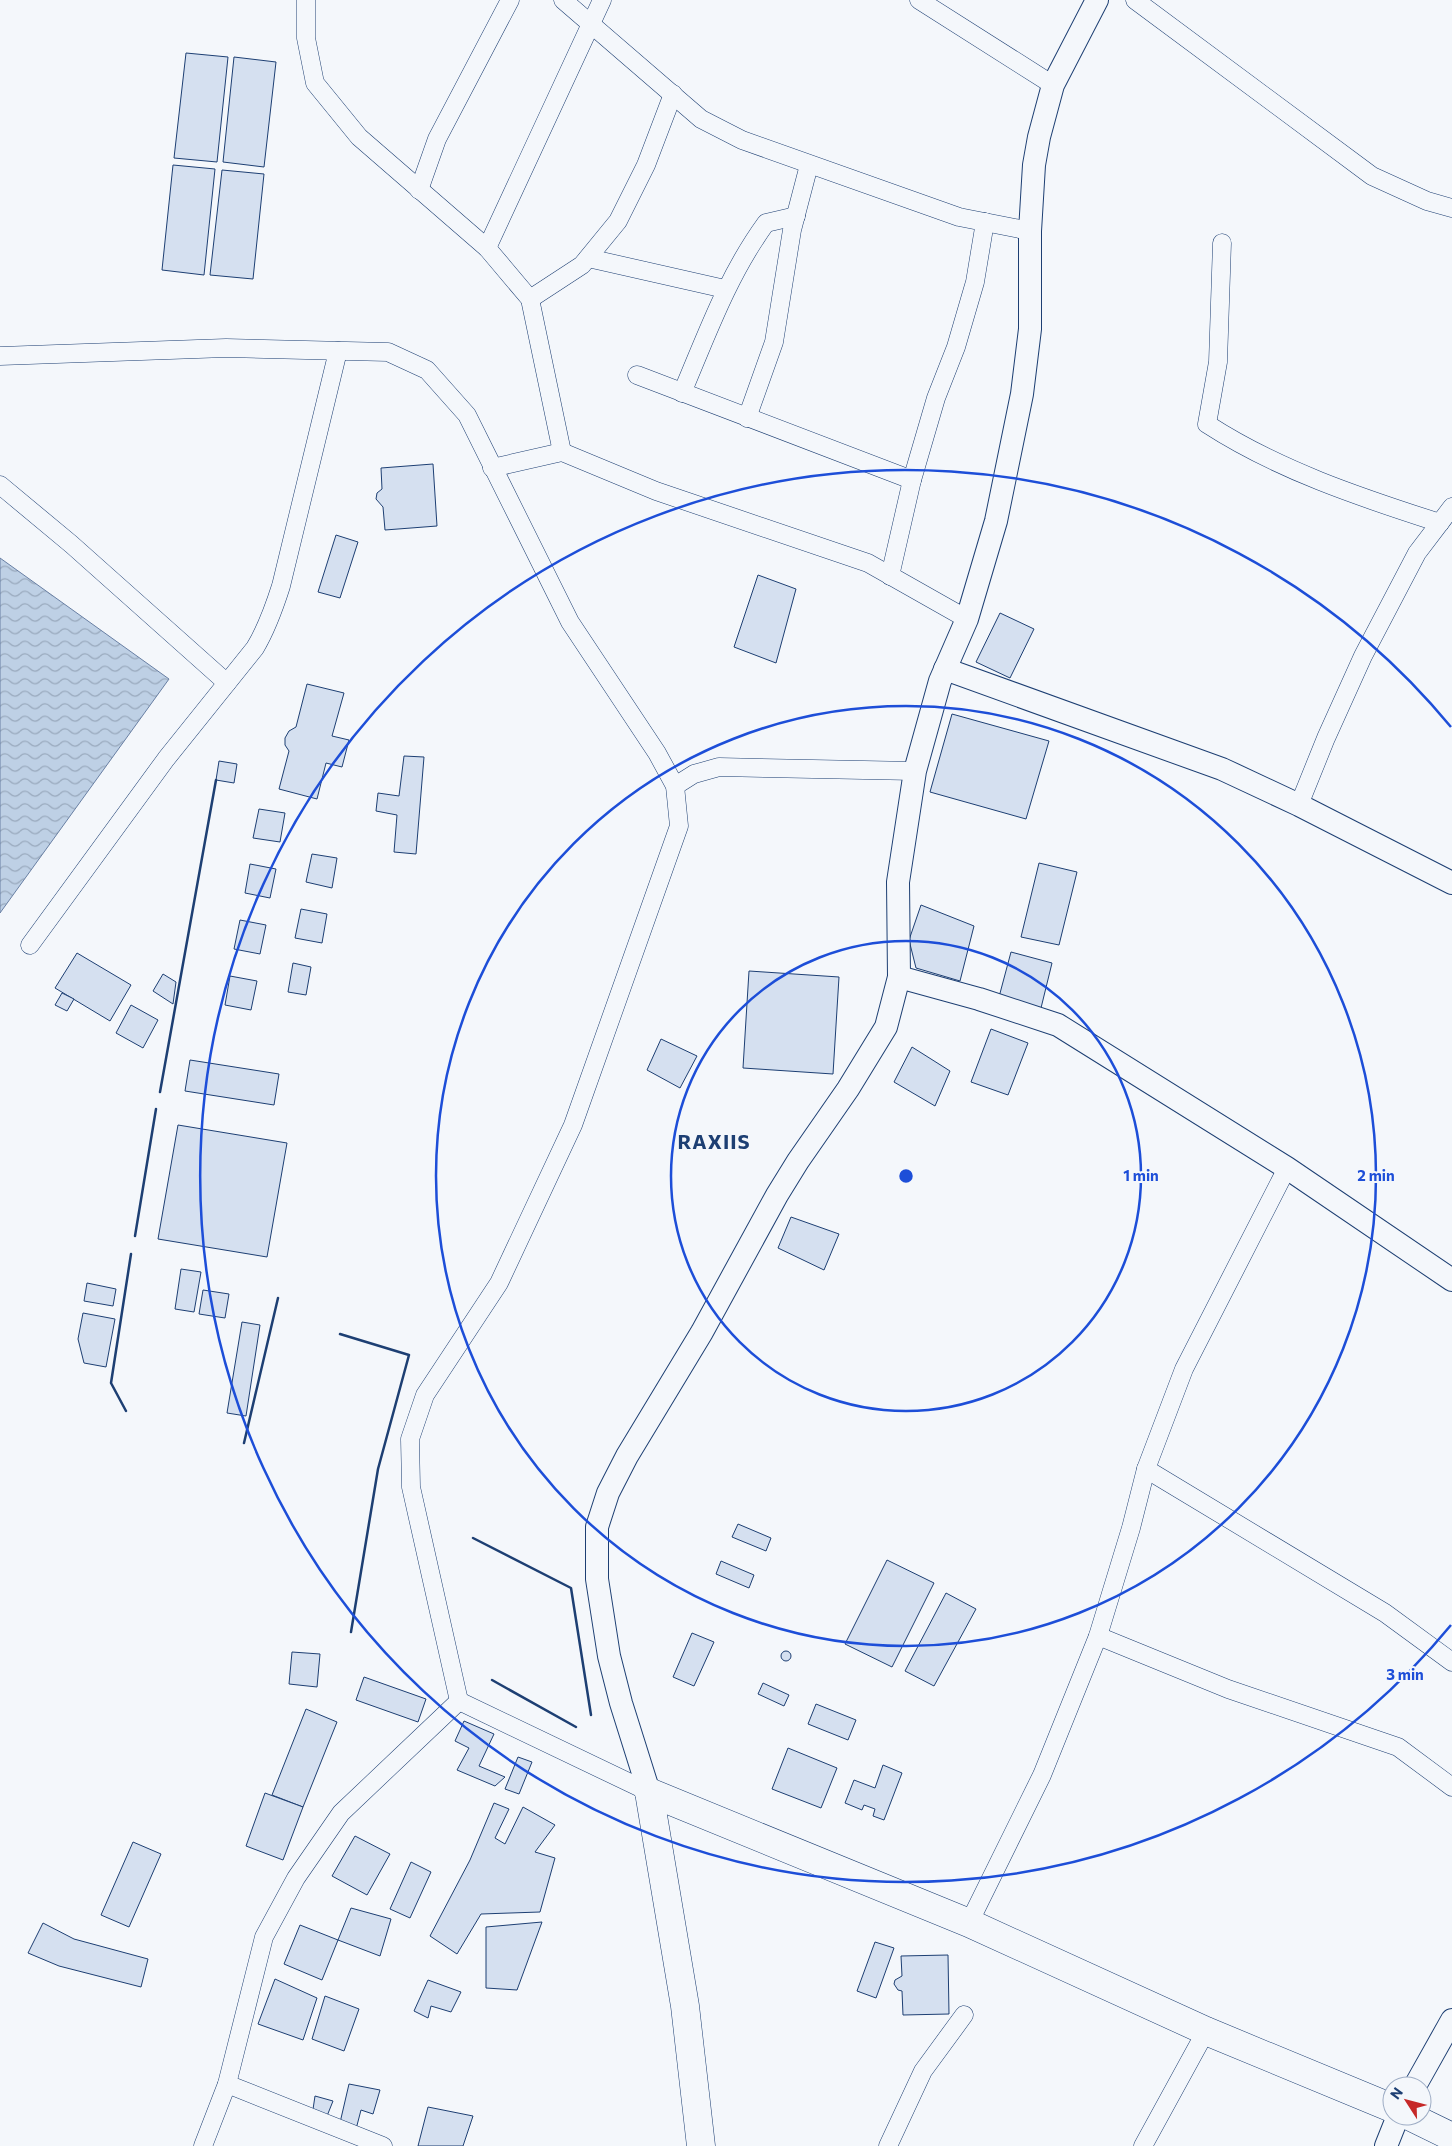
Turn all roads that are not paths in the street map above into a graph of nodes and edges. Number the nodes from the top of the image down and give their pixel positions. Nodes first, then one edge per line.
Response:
1 (306, 0) edge
2 (510, 0) edge
3 (563, 0) edge
4 (602, 0) edge
5 (919, 0) edge
6 (1097, 0) edge
7 (1134, 0) edge
8 (591, 24) junction
9 (1053, 85) junction
10 (673, 94) junction
11 (809, 165) junction
12 (419, 190) junction
13 (1452, 208) edge
14 (796, 216) junction
15 (985, 222) junction
16 (1030, 231) junction
17 (1222, 243) dead end
18 (487, 248) junction
19 (588, 258) junction
20 (726, 288) junction
21 (530, 299) junction
22 (338, 351) junction
23 (0, 356) edge
24 (637, 375) dead end
25 (682, 392) junction
26 (747, 418) junction
27 (562, 452) junction
28 (492, 468) junction
29 (912, 480) junction
30 (0, 485) edge
31 (1452, 507) edge
32 (1440, 523) junction
33 (890, 576) junction
34 (967, 619) junction
35 (945, 669) junction
36 (227, 683) junction
37 (915, 771) junction
38 (675, 786) junction
39 (1300, 805) junction
40 (1452, 883) edge
41 (30, 945) dead end
42 (899, 977) junction
43 (1287, 1168) junction
44 (1452, 1280) edge
45 (1146, 1469) junction
46 (1098, 1636) junction
47 (1452, 1662) edge
48 (459, 1701) junction
49 (1452, 1787) edge
50 (649, 1792) junction
51 (969, 1923) junction
52 (964, 2015) dead end
53 (1452, 2020) edge
54 (1206, 2031) junction
55 (1421, 2076) edge
56 (227, 2084) junction
57 (1382, 2104) edge
58 (1394, 2126) edge
59 (1429, 2126) edge
60 (1452, 2137) edge
61 (203, 2146) edge
62 (383, 2146) edge
63 (701, 2146) edge
64 (888, 2146) edge
65 (1143, 2146) edge
66 (1386, 2146) edge

1 - 12 street
2 - 12 street
3 - 8 street
4 - 8 street
5 - 9 street
6 - 9 street
7 - 13 street
8 - 10 street
8 - 18 street
9 - 16 street
10 - 11 street
10 - 19 street
11 - 14 street
11 - 15 street
12 - 18 street
14 - 20 street
14 - 26 street
15 - 16 street
15 - 29 street
16 - 34 street
17 - 32 street
18 - 21 street
19 - 20 street
19 - 21 street
20 - 25 street
21 - 27 street
22 - 23 street
22 - 28 street
22 - 36 street
24 - 25 street
25 - 26 street
26 - 29 street
27 - 28 street
27 - 33 street
28 - 38 street
29 - 33 street
30 - 36 street
31 - 32 street
32 - 39 street
33 - 34 street
34 - 35 street
35 - 37 street
35 - 39 street
36 - 41 street
37 - 38 street
37 - 42 street
38 - 48 street
39 - 40 street
42 - 43 street
42 - 50 street
43 - 44 street
43 - 45 street
45 - 46 street
45 - 47 street
46 - 49 street
46 - 51 street
48 - 50 street
48 - 56 street
50 - 51 main road
50 - 63 main road
51 - 54 main road
52 - 64 street
53 - 55 street
54 - 57 main road
54 - 65 street
56 - 61 street
56 - 62 street
58 - 66 street
59 - 60 main road

